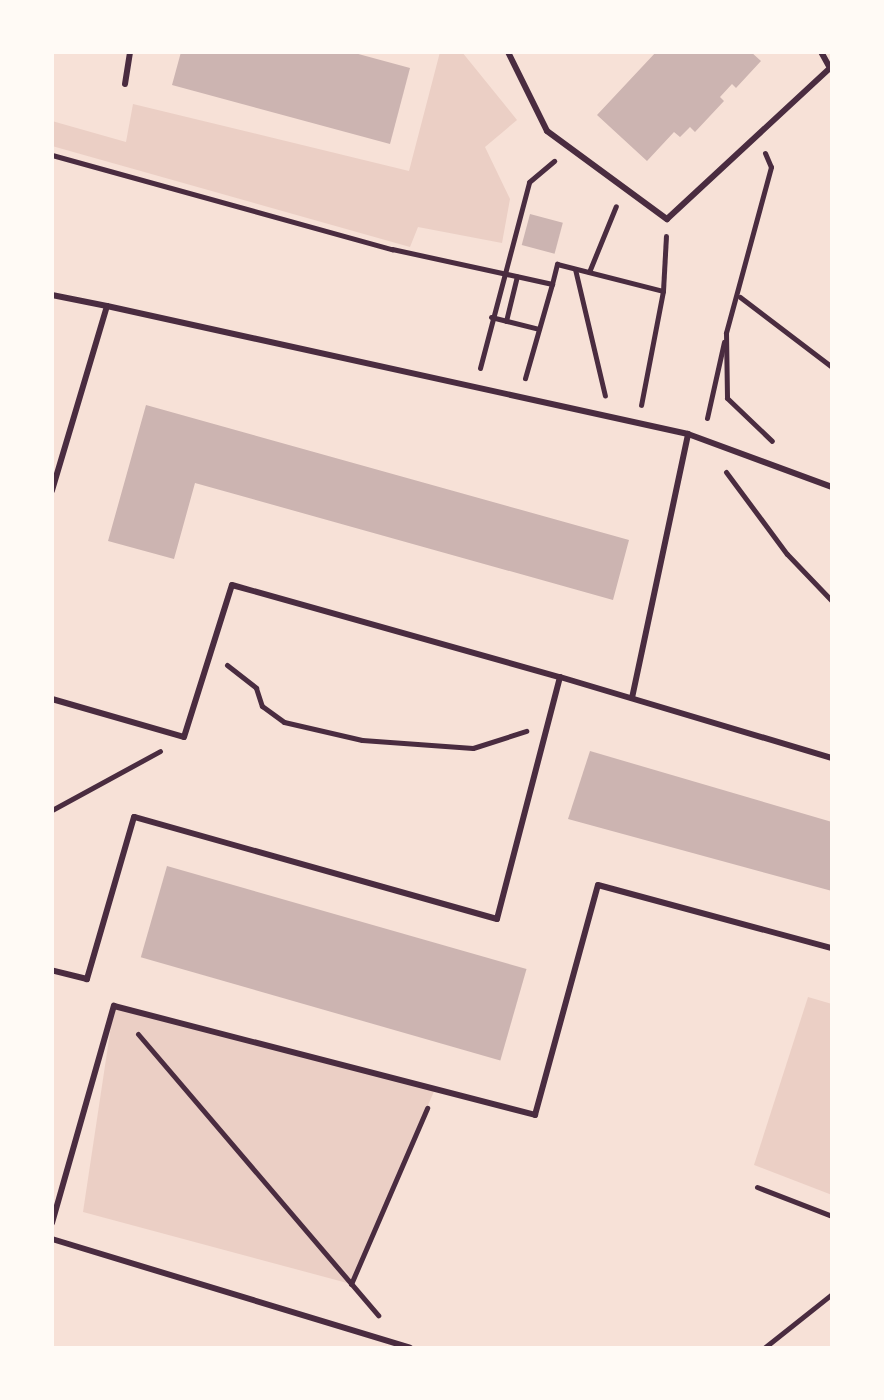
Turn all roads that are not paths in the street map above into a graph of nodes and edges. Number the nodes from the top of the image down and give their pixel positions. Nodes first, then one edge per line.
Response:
1 (130, 52) edge
2 (508, 52) edge
3 (821, 52) edge
4 (125, 84) dead end
5 (52, 295) edge
6 (107, 306) junction
7 (688, 434) junction
8 (832, 487) edge
9 (52, 491) edge
10 (560, 677) junction
11 (632, 698) junction
12 (52, 699) edge
13 (832, 758) edge
14 (832, 948) edge
15 (52, 970) edge
16 (52, 1223) edge
17 (52, 1239) edge
18 (407, 1347) edge

1 - 4 lane
2 - 3 lane
5 - 6 lane
6 - 7 lane
6 - 9 lane
7 - 8 lane
7 - 11 lane
10 - 11 lane
10 - 12 lane
10 - 15 lane
11 - 13 lane
14 - 16 lane
17 - 18 lane

